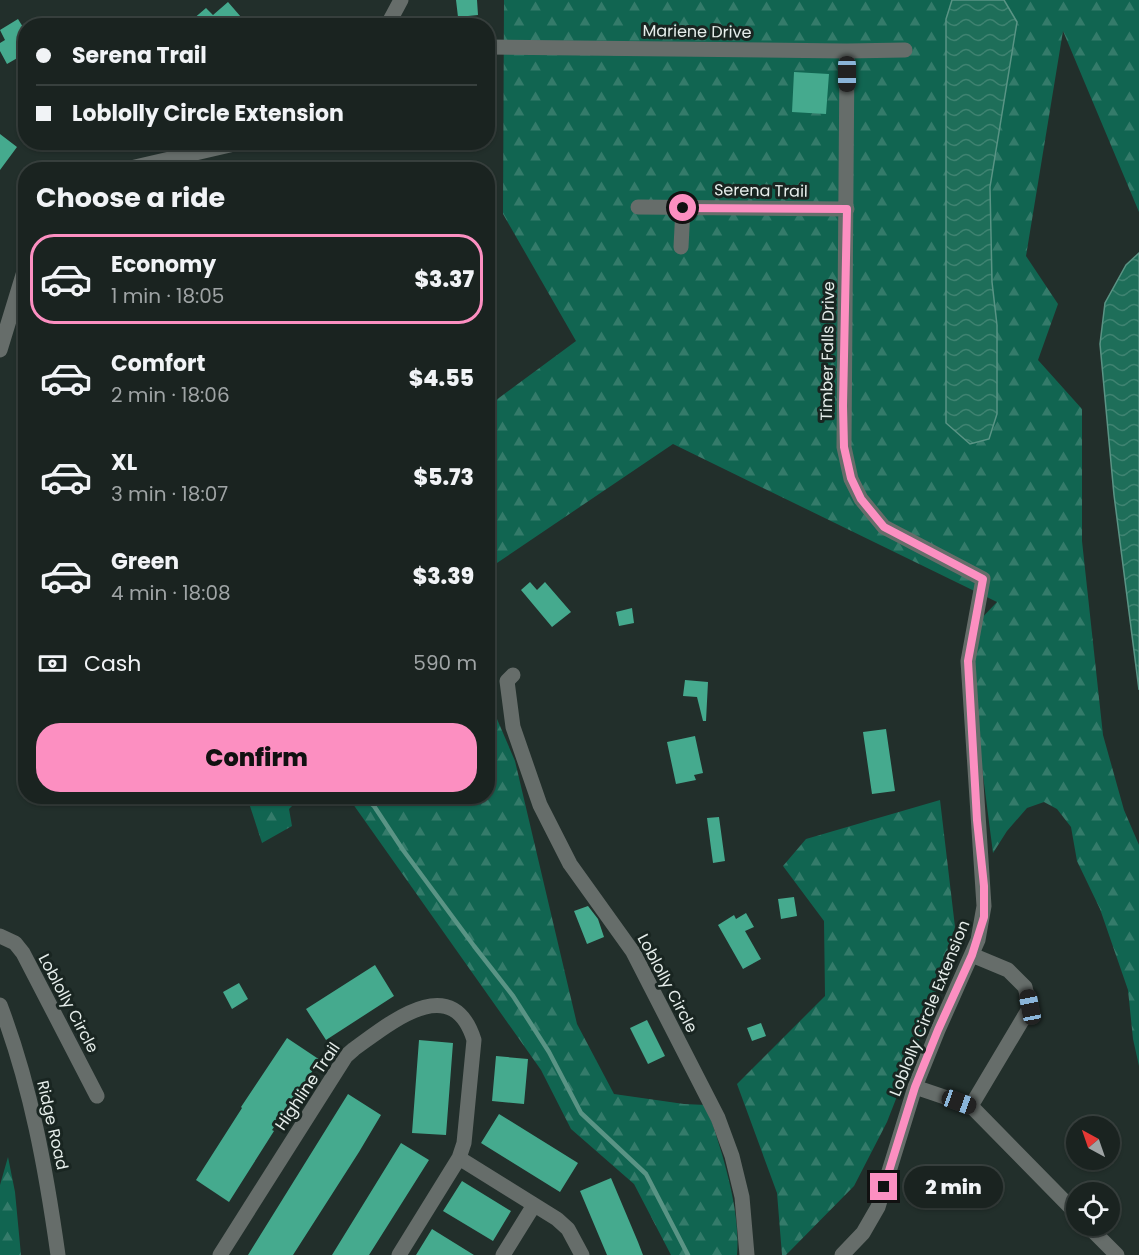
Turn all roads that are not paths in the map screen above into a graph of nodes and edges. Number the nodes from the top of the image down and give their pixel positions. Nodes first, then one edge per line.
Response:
1 (401, 0) edge
2 (391, 18) edge
3 (495, 47) edge
4 (905, 50) dead end
5 (847, 51) junction
6 (208, 150) edge
7 (157, 162) edge
8 (638, 207) dead end
9 (683, 208) junction
10 (847, 209) junction
11 (681, 246) dead end
12 (18, 291) edge
13 (0, 350) edge
14 (983, 579) joint
15 (513, 675) dead end
16 (0, 936) edge
17 (972, 955) junction
18 (0, 1005) edge
19 (915, 1087) junction
20 (97, 1096) dead end
21 (971, 1106) junction
22 (459, 1158) junction
23 (1066, 1203) edge
24 (534, 1204) junction
25 (1098, 1236) edge
26 (58, 1255) edge
27 (220, 1255) edge
28 (399, 1255) edge
29 (503, 1255) edge
30 (582, 1255) edge
31 (747, 1255) edge
32 (842, 1255) edge
33 (1117, 1255) edge

1 - 2 street
3 - 5 street, Mariene Drive
4 - 5 street, Mariene Drive
5 - 10 street, Timber Falls Drive
6 - 7 street
8 - 9 street, Serena Trail
9 - 10 street, Serena Trail
9 - 11 street
10 - 14 street, Timber Falls Drive
12 - 13 street
14 - 17 street, Loblolly Circle Extension
15 - 31 street, Loblolly Circle
16 - 20 street, Loblolly Circle
17 - 19 street, Loblolly Circle Extension
17 - 21 street
18 - 26 street, Ridge Road
19 - 21 street
19 - 32 street, Loblolly Circle Extension
21 - 23 street
22 - 24 street
22 - 27 street, Highline Trail
22 - 28 street, Highline Trail
24 - 29 street
24 - 30 street
25 - 33 street

